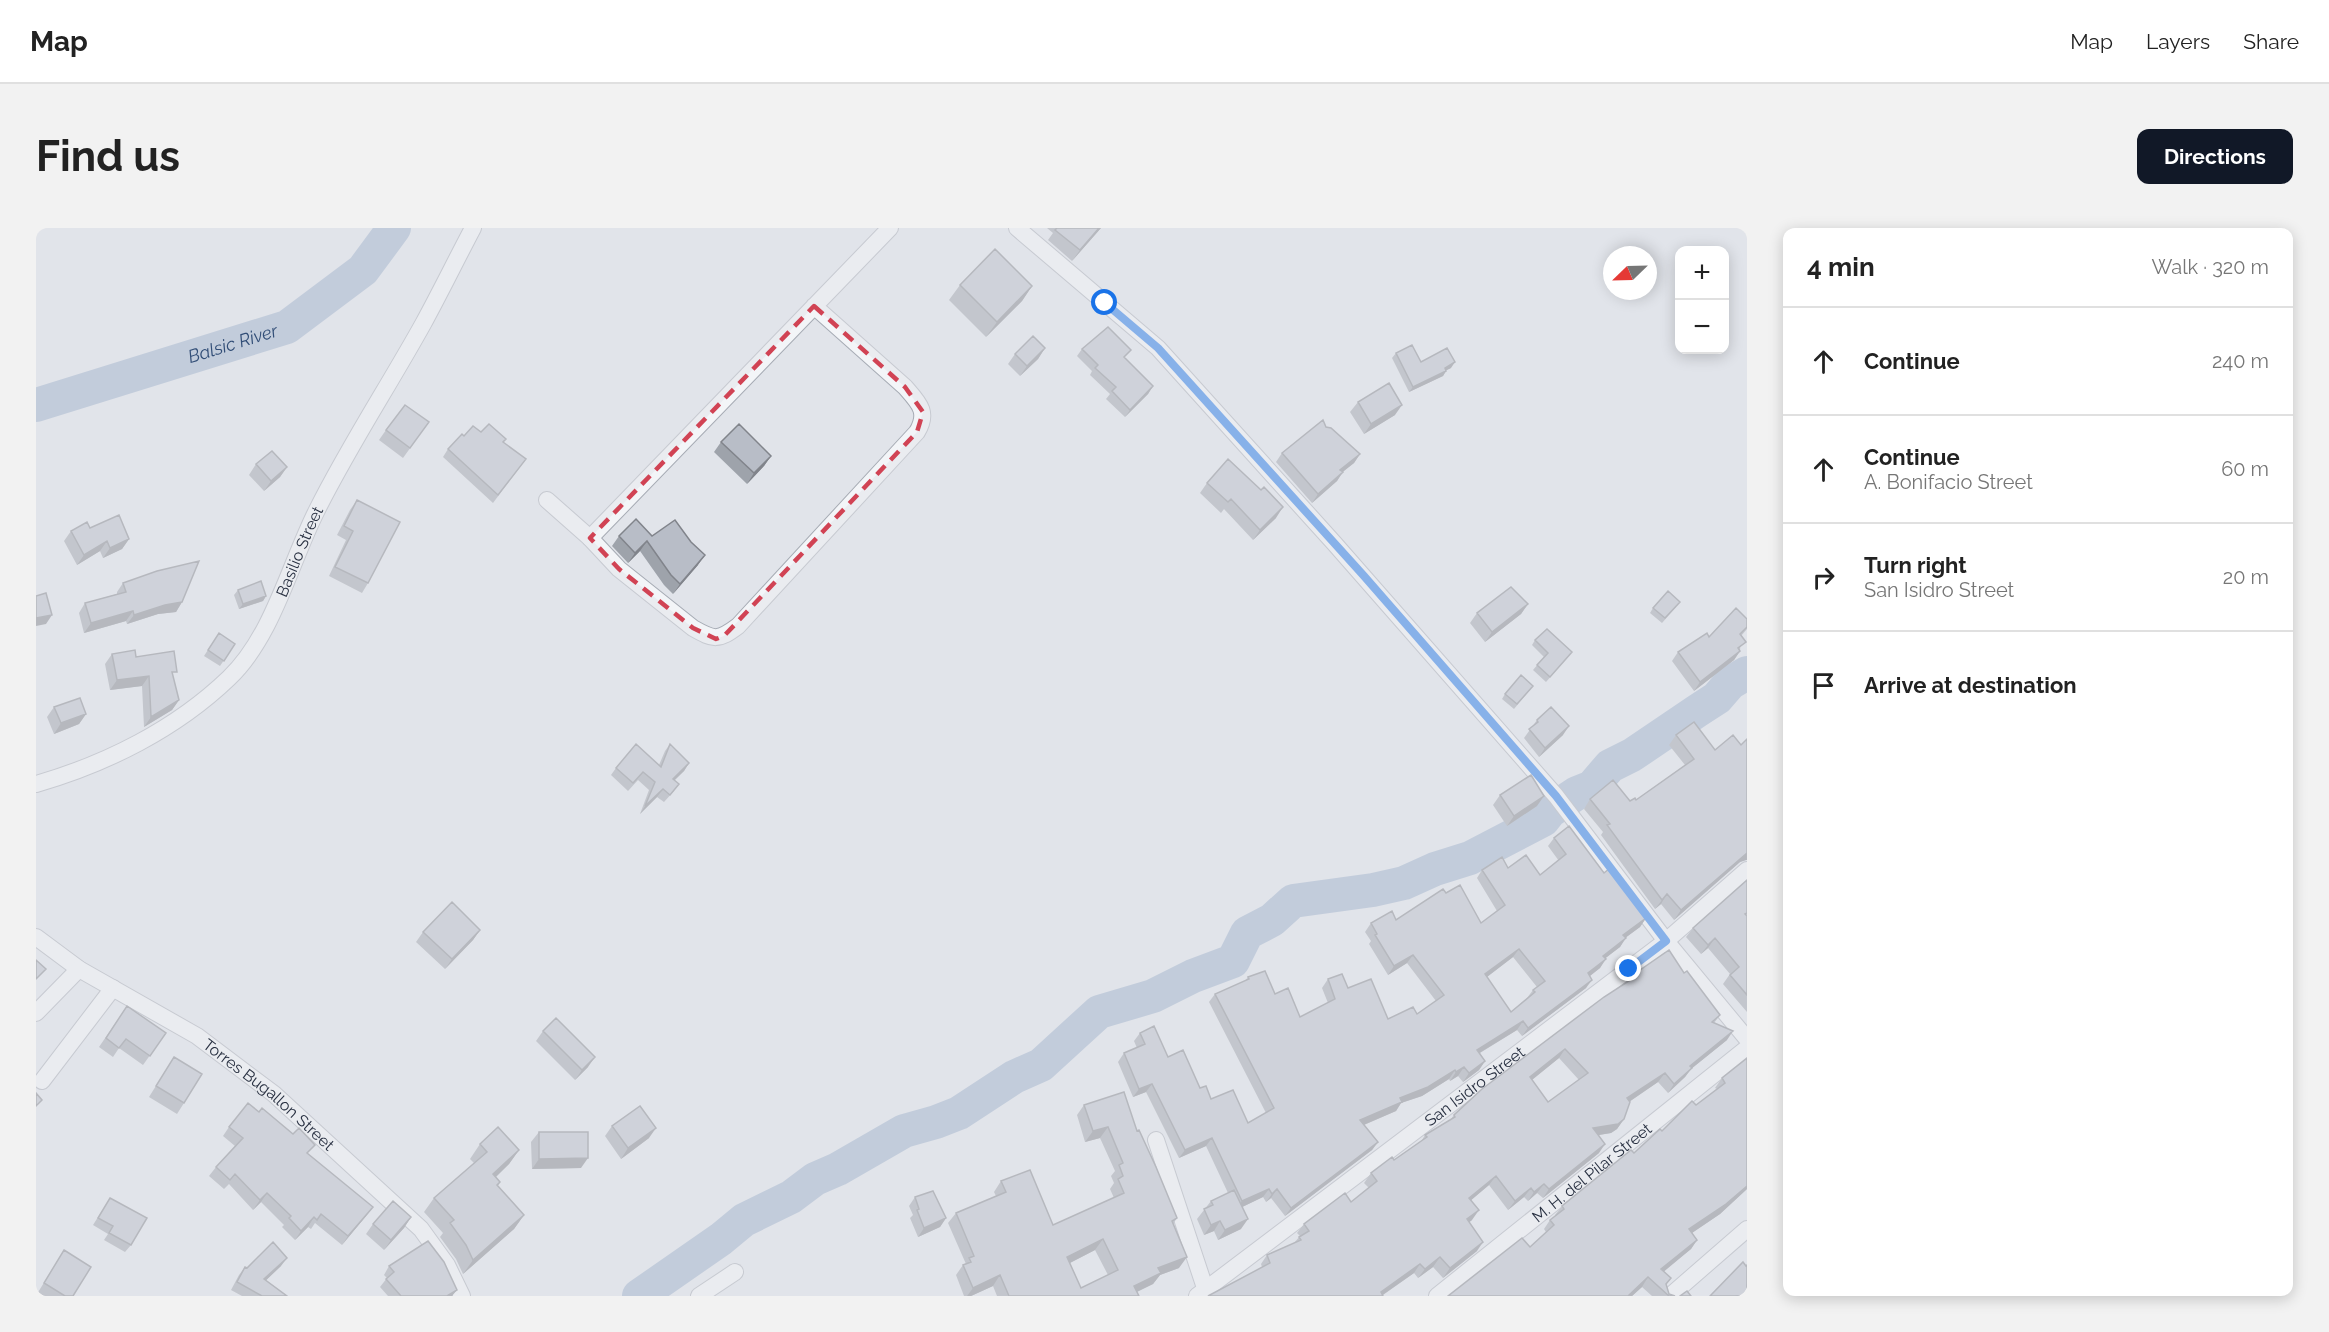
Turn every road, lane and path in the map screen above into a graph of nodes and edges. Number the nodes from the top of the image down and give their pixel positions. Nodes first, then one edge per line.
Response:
1 (473, 228) edge
2 (890, 228) edge
3 (1017, 228) edge
4 (814, 306) junction
5 (547, 500) dead end
6 (590, 538) junction
7 (36, 784) edge
8 (1747, 870) edge
9 (36, 937) edge
10 (1666, 941) junction
11 (79, 969) junction
12 (113, 988) junction
13 (36, 1013) edge
14 (1747, 1039) edge
15 (1747, 1048) edge
16 (42, 1081) dead end
17 (1156, 1140) dead end
18 (1747, 1229) edge
19 (735, 1272) dead end
20 (1202, 1294) edge
21 (462, 1296) edge
22 (699, 1296) edge
23 (1437, 1296) edge
24 (1670, 1296) edge

1 - 7 street, Basilio Street
2 - 4 street
3 - 10 street
4 - 6 street
4 - 6 street
5 - 6 street
8 - 10 street, San Isidro Street
9 - 11 street, Torres Bugallon Street
10 - 14 street
10 - 20 street, San Isidro Street
11 - 12 street, Torres Bugallon Street
11 - 13 street
12 - 16 street
12 - 21 street, Torres Bugallon Street
15 - 23 street, M. H. del Pilar Street
17 - 20 street
18 - 24 street
19 - 22 street

